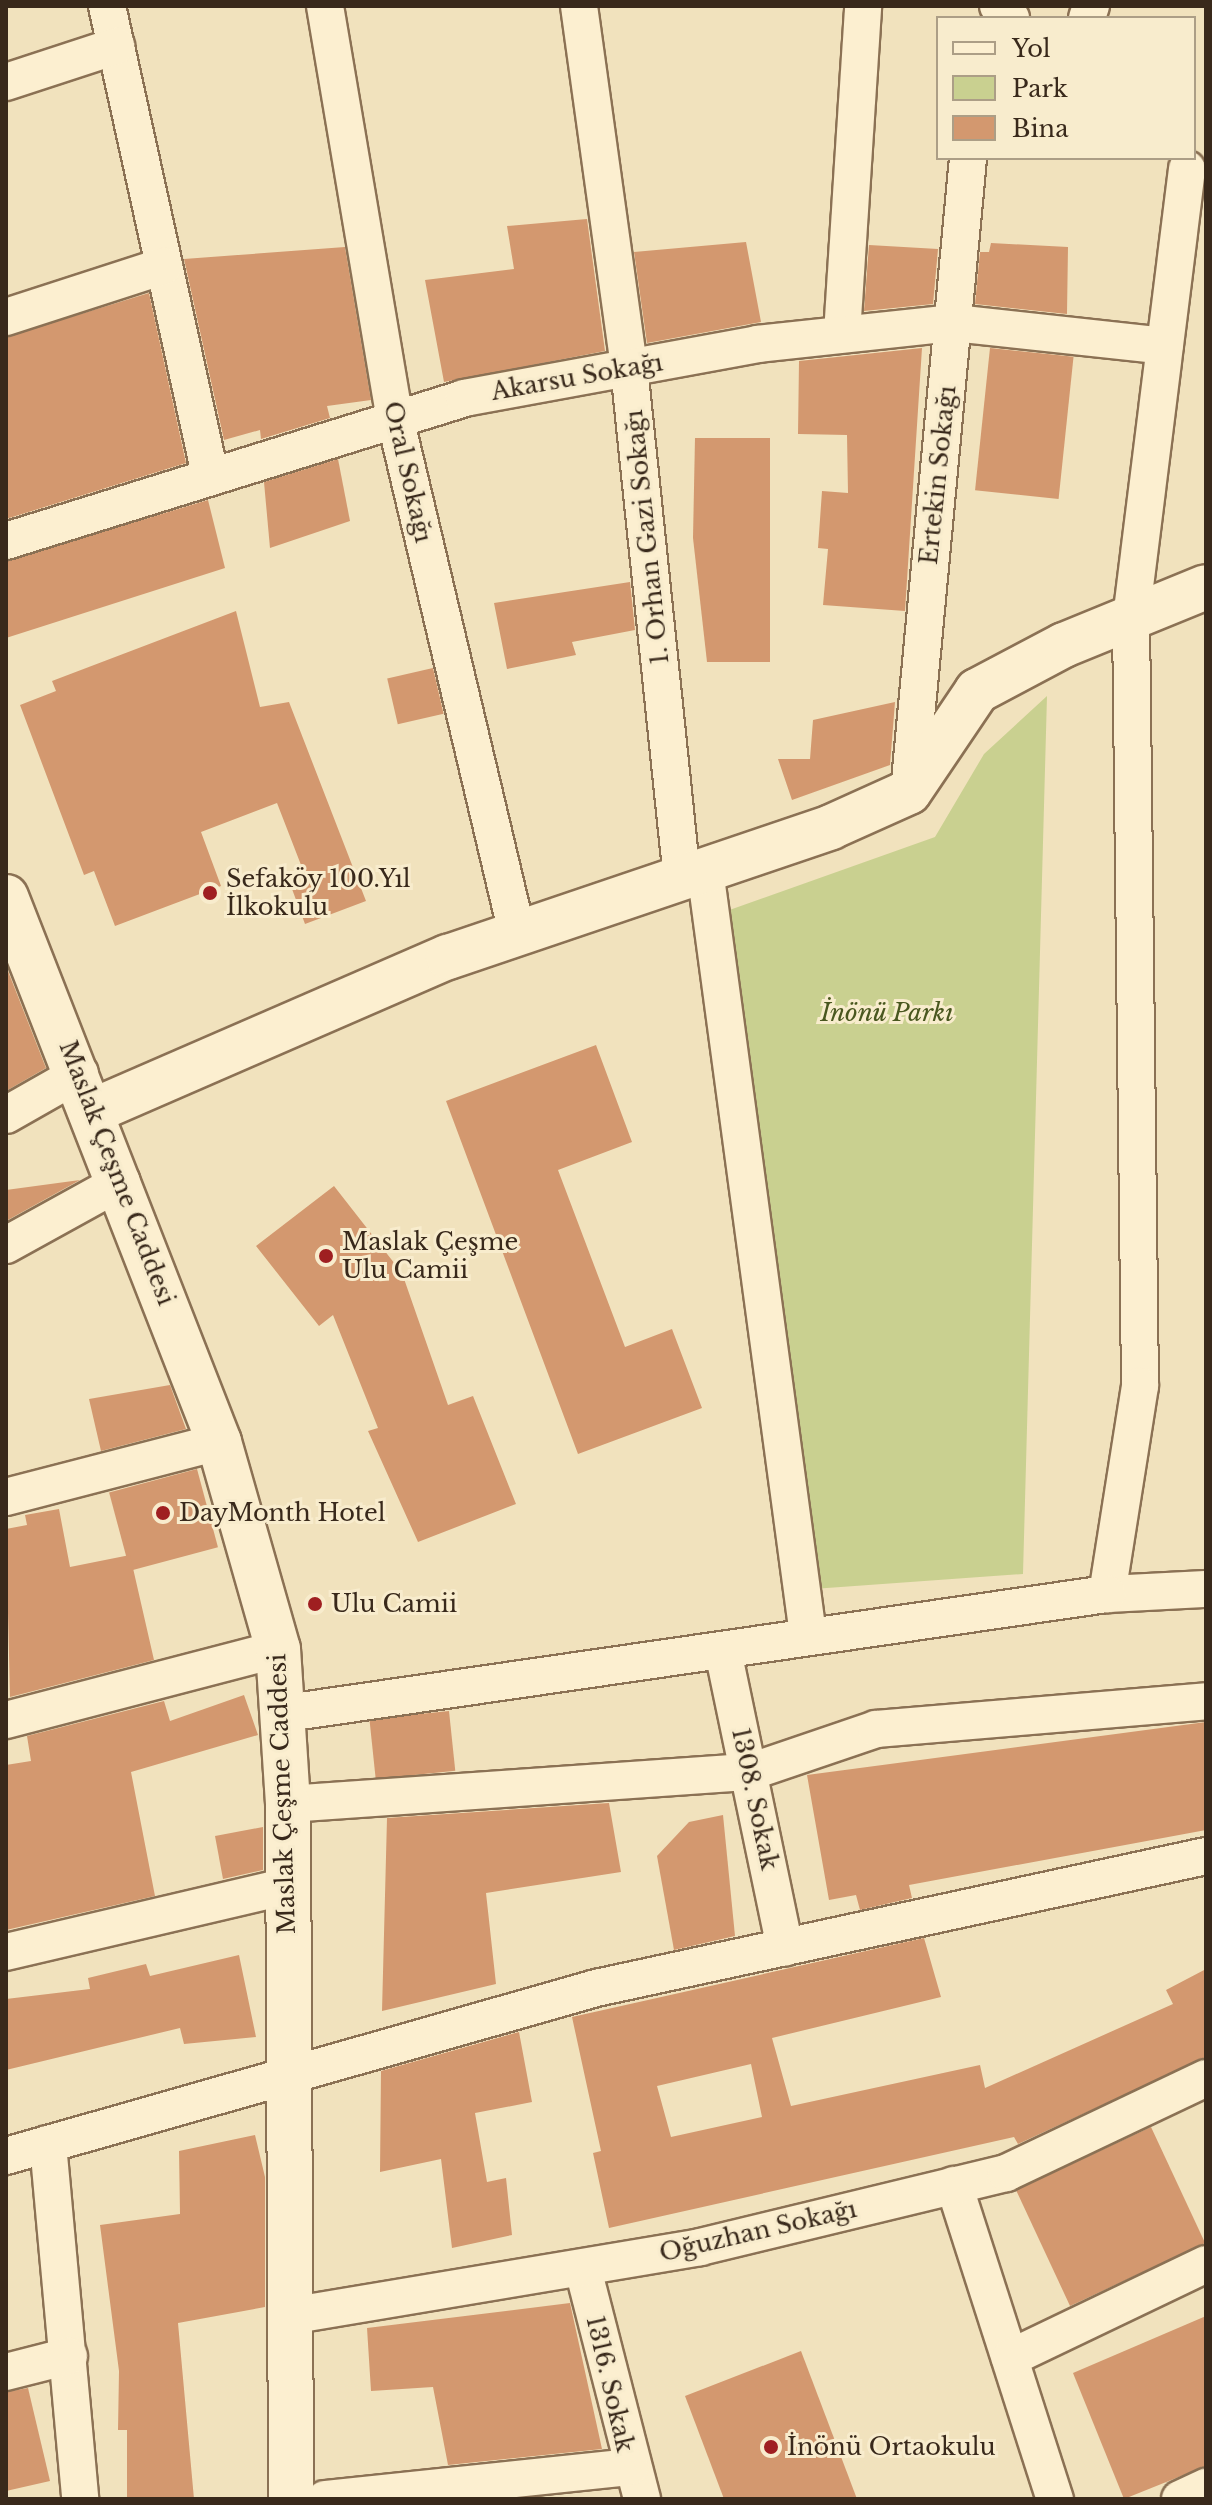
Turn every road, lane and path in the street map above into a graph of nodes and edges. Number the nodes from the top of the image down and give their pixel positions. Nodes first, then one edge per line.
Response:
1 (107, 6) edge
2 (325, 6) edge
3 (579, 6) edge
4 (863, 6) edge
5 (116, 46) junction
6 (6, 82) edge
7 (968, 160) edge
8 (1189, 170) edge
9 (164, 266) junction
10 (6, 317) edge
11 (954, 323) junction
12 (842, 334) junction
13 (1165, 346) junction
14 (629, 368) junction
15 (395, 418) junction
16 (210, 474) junction
17 (6, 541) edge
18 (1206, 587) edge
19 (1131, 617) junction
20 (909, 792) junction
21 (693, 874) junction
22 (7, 901) edge
23 (517, 933) junction
24 (87, 1092) junction
25 (6, 1115) edge
26 (122, 1181) junction
27 (6, 1245) edge
28 (219, 1442) junction
29 (6, 1497) edge
30 (1206, 1589) edge
31 (1107, 1594) junction
32 (808, 1635) junction
33 (278, 1649) junction
34 (723, 1651) junction
35 (1206, 1701) edge
36 (280, 1714) junction
37 (6, 1720) edge
38 (750, 1772) junction
39 (288, 1804) junction
40 (1206, 1856) edge
41 (288, 1886) junction
42 (785, 1948) junction
43 (6, 1952) edge
44 (289, 2078) junction
45 (1206, 2078) edge
46 (48, 2144) junction
47 (6, 2156) edge
48 (954, 2185) junction
49 (1206, 2264) edge
50 (583, 2269) junction
51 (289, 2316) junction
52 (69, 2356) junction
53 (1010, 2358) junction
54 (6, 2372) edge
55 (636, 2483) edge
56 (1206, 2487) edge
57 (80, 2499) edge
58 (291, 2499) edge
59 (325, 2499) edge
60 (1055, 2499) edge
61 (1180, 2499) edge

1 - 5 street
2 - 15 street, Oral Sokağı
3 - 14 street, 1. Orhan Gazi Sokağı
4 - 12 street
5 - 6 street
5 - 9 street
7 - 11 street, Ertekin Sokağı
8 - 13 street
9 - 10 street
9 - 16 street
11 - 12 street, Akarsu Sokağı
11 - 13 street, Akarsu Sokağı
11 - 20 street, Ertekin Sokağı
12 - 14 street, Akarsu Sokağı
13 - 19 street
14 - 15 street, Akarsu Sokağı
14 - 21 street, 1. Orhan Gazi Sokağı
15 - 16 street, Akarsu Sokağı
15 - 23 street, Oral Sokağı
16 - 17 street, Akarsu Sokağı
18 - 19 street
19 - 20 street
19 - 31 street
20 - 21 street
21 - 23 street
21 - 32 street, 1. Orhan Gazi Sokağı
22 - 24 street, Maslak Çeşme Caddesi
23 - 24 street
24 - 25 street
24 - 26 street, Maslak Çeşme Caddesi
26 - 27 street
26 - 28 street, Maslak Çeşme Caddesi
28 - 29 street
28 - 33 street, Maslak Çeşme Caddesi
30 - 31 street
31 - 32 street
32 - 34 street
33 - 36 street, Maslak Çeşme Caddesi
33 - 37 street
34 - 36 street
34 - 38 street, 1308. Sokak
35 - 38 street
36 - 39 street, Maslak Çeşme Caddesi
38 - 39 street
38 - 42 street, 1308. Sokak
39 - 41 street, Maslak Çeşme Caddesi
40 - 42 street
41 - 43 street
41 - 44 street, Maslak Çeşme Caddesi
42 - 44 street
44 - 46 street
44 - 51 street, Maslak Çeşme Caddesi
45 - 48 street, Oğuzhan Sokağı
46 - 47 street
46 - 52 street
48 - 50 street, Oğuzhan Sokağı
48 - 53 street
49 - 53 street
50 - 51 street, Oğuzhan Sokağı
50 - 55 street, 1316. Sokak
51 - 58 street, Maslak Çeşme Caddesi
52 - 54 street
52 - 57 street
53 - 60 street
55 - 59 street
56 - 61 street

